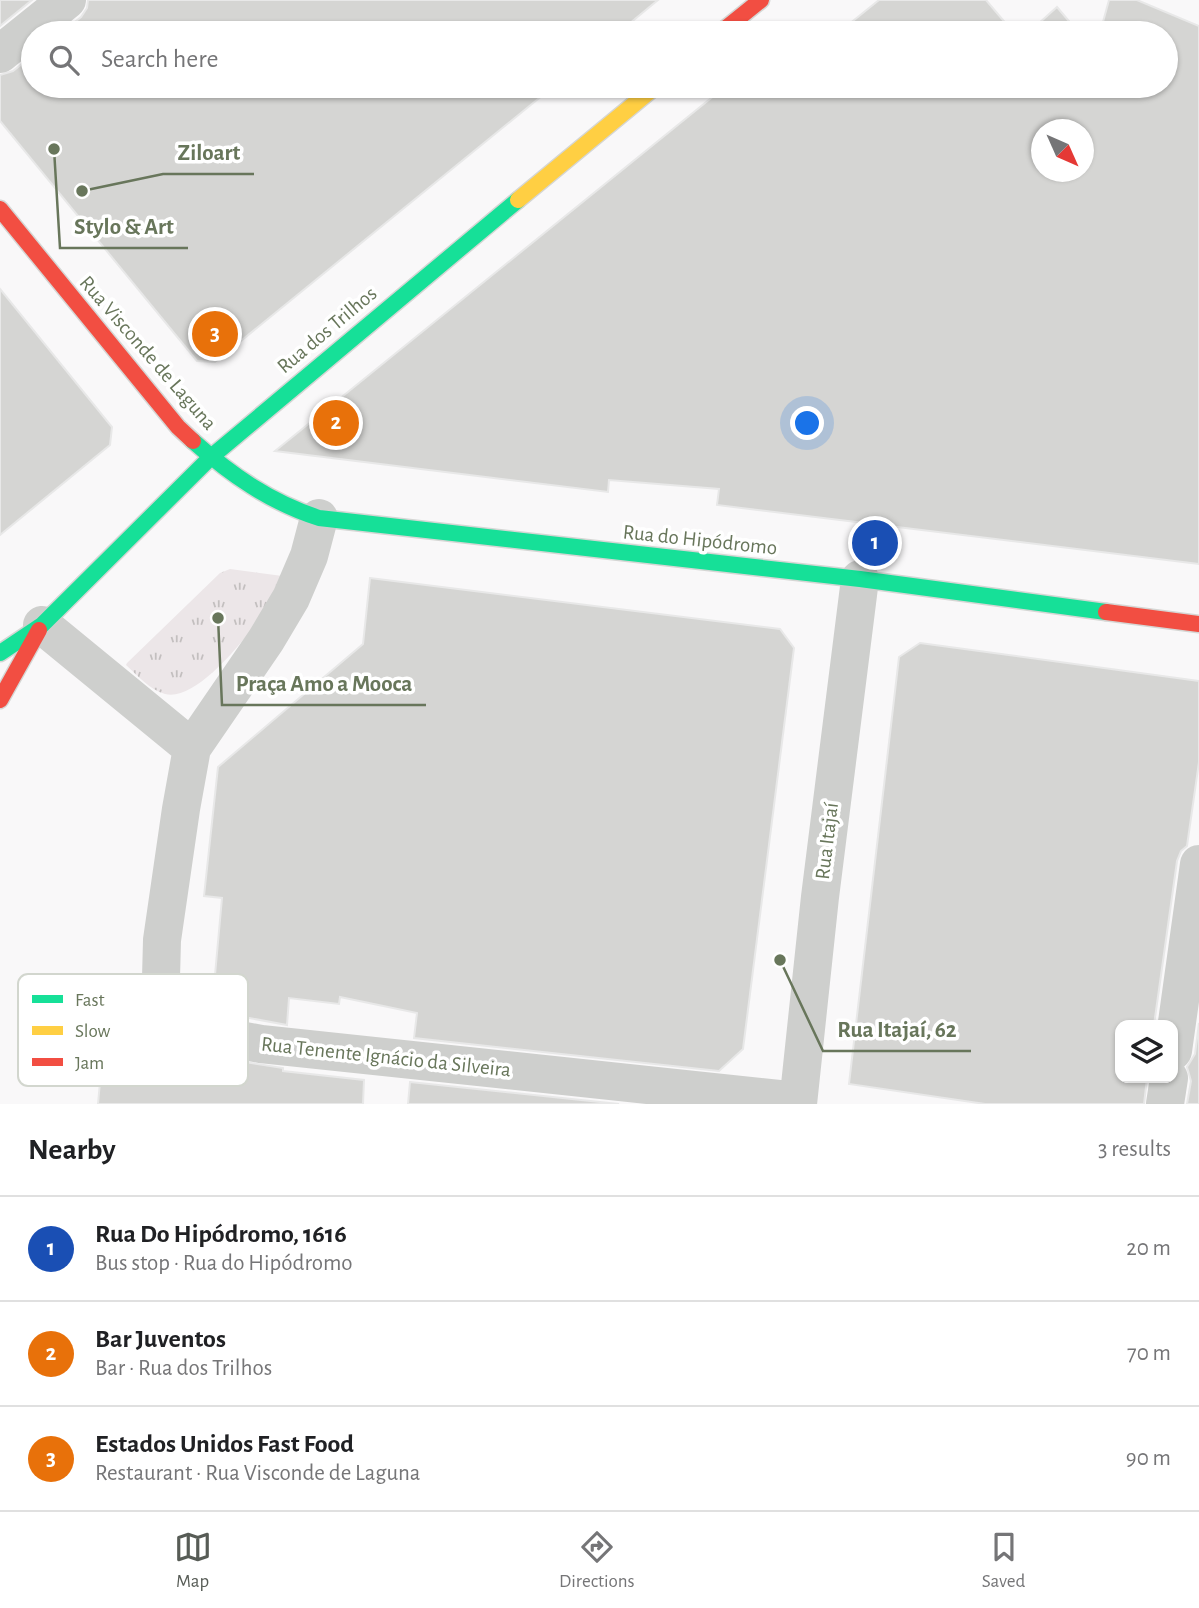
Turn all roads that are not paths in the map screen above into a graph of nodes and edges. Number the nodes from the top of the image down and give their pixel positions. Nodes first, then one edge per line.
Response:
1 (67, 0) edge
2 (761, 0) edge
3 (41, 21) edge
4 (735, 21) edge
5 (21, 37) edge
6 (0, 54) edge
7 (641, 98) edge
8 (0, 209) edge
9 (211, 457) junction
10 (319, 518) junction
11 (860, 579) junction
12 (1199, 624) edge
13 (42, 625) junction
14 (0, 653) edge
15 (0, 701) edge
16 (192, 748) junction
17 (1199, 864) edge
18 (161, 974) edge
19 (1177, 1020) edge
20 (248, 1042) edge
21 (1168, 1083) edge
22 (798, 1103) edge
23 (1165, 1104) edge

1 - 3 street
2 - 4 street
5 - 6 street
7 - 9 street, Rua dos Trilhos
8 - 9 street, Rua Visconde de Laguna
9 - 10 street, Rua do Hipódromo
9 - 13 street, Rua dos Trilhos
10 - 11 street, Rua do Hipódromo
10 - 16 street, Rua Tenente Ignácio da Silveira
11 - 12 street, Rua do Hipódromo
11 - 22 street, Rua Itajaí
13 - 14 street, Rua dos Trilhos
13 - 15 street, Rua dos Trilhos
13 - 16 street
16 - 18 street, Rua Tenente Ignácio da Silveira
17 - 19 street
20 - 22 street, Rua Tenente Ignácio da Silveira
21 - 23 street

